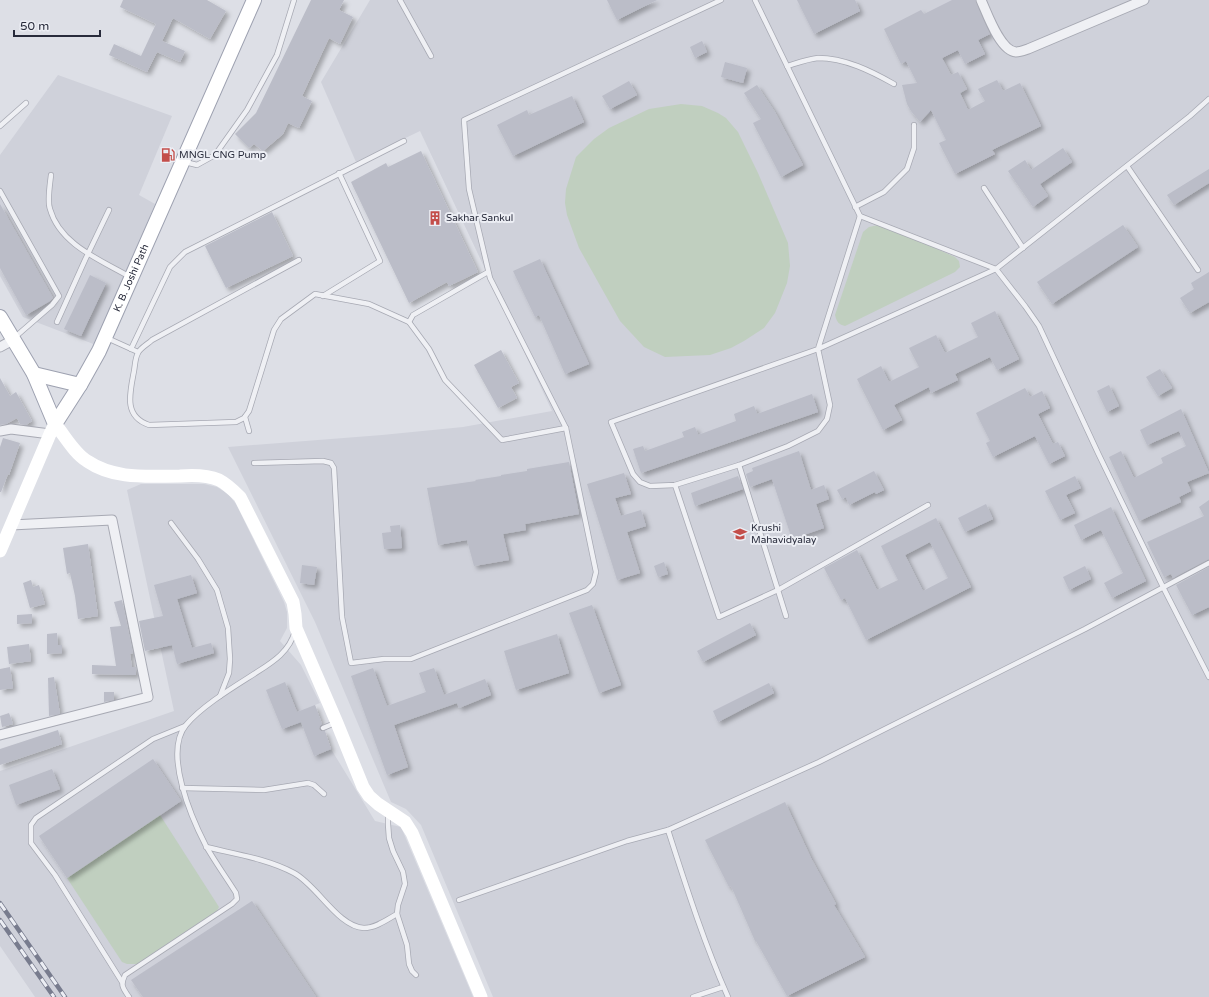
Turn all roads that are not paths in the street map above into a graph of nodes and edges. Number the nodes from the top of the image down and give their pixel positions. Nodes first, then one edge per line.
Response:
1 (254, 0) edge
2 (294, 0) edge
3 (400, 0) edge
4 (721, 0) edge
5 (755, 0) edge
6 (981, 0) edge
7 (1144, 0) edge
8 (430, 56) dead end
9 (787, 66) junction
10 (894, 84) dead end
11 (1209, 99) edge
12 (26, 104) dead end
13 (914, 125) dead end
14 (0, 126) edge
15 (404, 141) dead end
16 (183, 161) junction
17 (1127, 166) junction
18 (339, 174) junction
19 (50, 175) dead end
20 (984, 188) dead end
21 (0, 191) edge
22 (855, 207) junction
23 (109, 210) dead end
24 (860, 216) junction
25 (1023, 248) junction
26 (88, 253) junction
27 (299, 260) dead end
28 (996, 269) junction
29 (1198, 270) dead end
30 (488, 272) junction
31 (132, 277) junction
32 (323, 296) junction
33 (0, 317) edge
34 (57, 322) dead end
35 (409, 322) junction
36 (105, 337) junction
37 (13, 340) junction
38 (0, 347) edge
39 (131, 349) junction
40 (818, 349) junction
41 (138, 352) junction
42 (34, 374) junction
43 (80, 385) junction
44 (245, 417) junction
45 (566, 428) junction
46 (52, 429) junction
47 (0, 431) edge
48 (249, 431) dead end
49 (254, 463) dead end
50 (739, 465) junction
51 (675, 485) junction
52 (928, 505) dead end
53 (170, 523) dead end
54 (11, 525) junction
55 (0, 551) edge
56 (1209, 563) edge
57 (1163, 588) junction
58 (778, 590) junction
59 (786, 616) dead end
60 (296, 628) junction
61 (1209, 677) edge
62 (220, 696) junction
63 (337, 723) junction
64 (185, 726) junction
65 (323, 728) dead end
66 (0, 735) edge
67 (182, 788) junction
68 (324, 794) dead end
69 (389, 810) junction
70 (668, 830) junction
71 (206, 847) junction
72 (459, 900) dead end
73 (398, 914) junction
74 (416, 975) dead end
75 (122, 982) junction
76 (723, 987) junction
77 (129, 997) edge
78 (481, 997) edge
79 (693, 997) edge
80 (728, 997) edge

1 - 16 main road, K. B. Joshi Path
2 - 16 lane
3 - 8 lane
4 - 30 lane
5 - 9 lane
6 - 7 street
9 - 10 lane
9 - 22 lane
11 - 17 lane
12 - 14 lane
13 - 22 lane
15 - 18 lane
16 - 31 main road, K. B. Joshi Path
17 - 25 lane
17 - 29 lane
18 - 32 lane
18 - 39 lane
19 - 26 lane
20 - 25 lane
21 - 37 lane
22 - 24 lane
23 - 26 lane
24 - 28 lane
24 - 40 lane
25 - 28 lane
26 - 31 lane
26 - 34 lane
27 - 41 lane
28 - 40 lane
28 - 57 lane
30 - 35 lane
30 - 45 lane
31 - 36 main road, K. B. Joshi Path
32 - 35 lane
32 - 44 lane
33 - 37 main road
35 - 45 lane
36 - 39 lane
36 - 43 main road, K. B. Joshi Path
37 - 38 street
37 - 42 main road
39 - 41 lane
40 - 50 lane
40 - 51 lane
41 - 44 lane
42 - 43 main road
42 - 46 main road
43 - 46 main road, K. B. Joshi Path
44 - 48 lane
45 - 49 lane
46 - 47 street
46 - 54 main road, K. B. Joshi Path
46 - 60 main road
50 - 51 lane
50 - 58 lane
51 - 58 lane
52 - 58 lane
53 - 62 lane
54 - 55 main road, K. B. Joshi Path
54 - 66 street
56 - 57 lane
57 - 61 lane
57 - 70 lane
58 - 59 lane
60 - 62 lane
60 - 63 main road
62 - 64 lane
63 - 65 lane
63 - 69 main road
64 - 67 lane
64 - 75 lane
67 - 68 lane
67 - 71 lane
69 - 73 lane
69 - 78 main road
70 - 72 lane
70 - 76 lane
71 - 73 lane
71 - 75 lane
73 - 74 lane
75 - 77 lane
76 - 79 lane
76 - 80 lane

